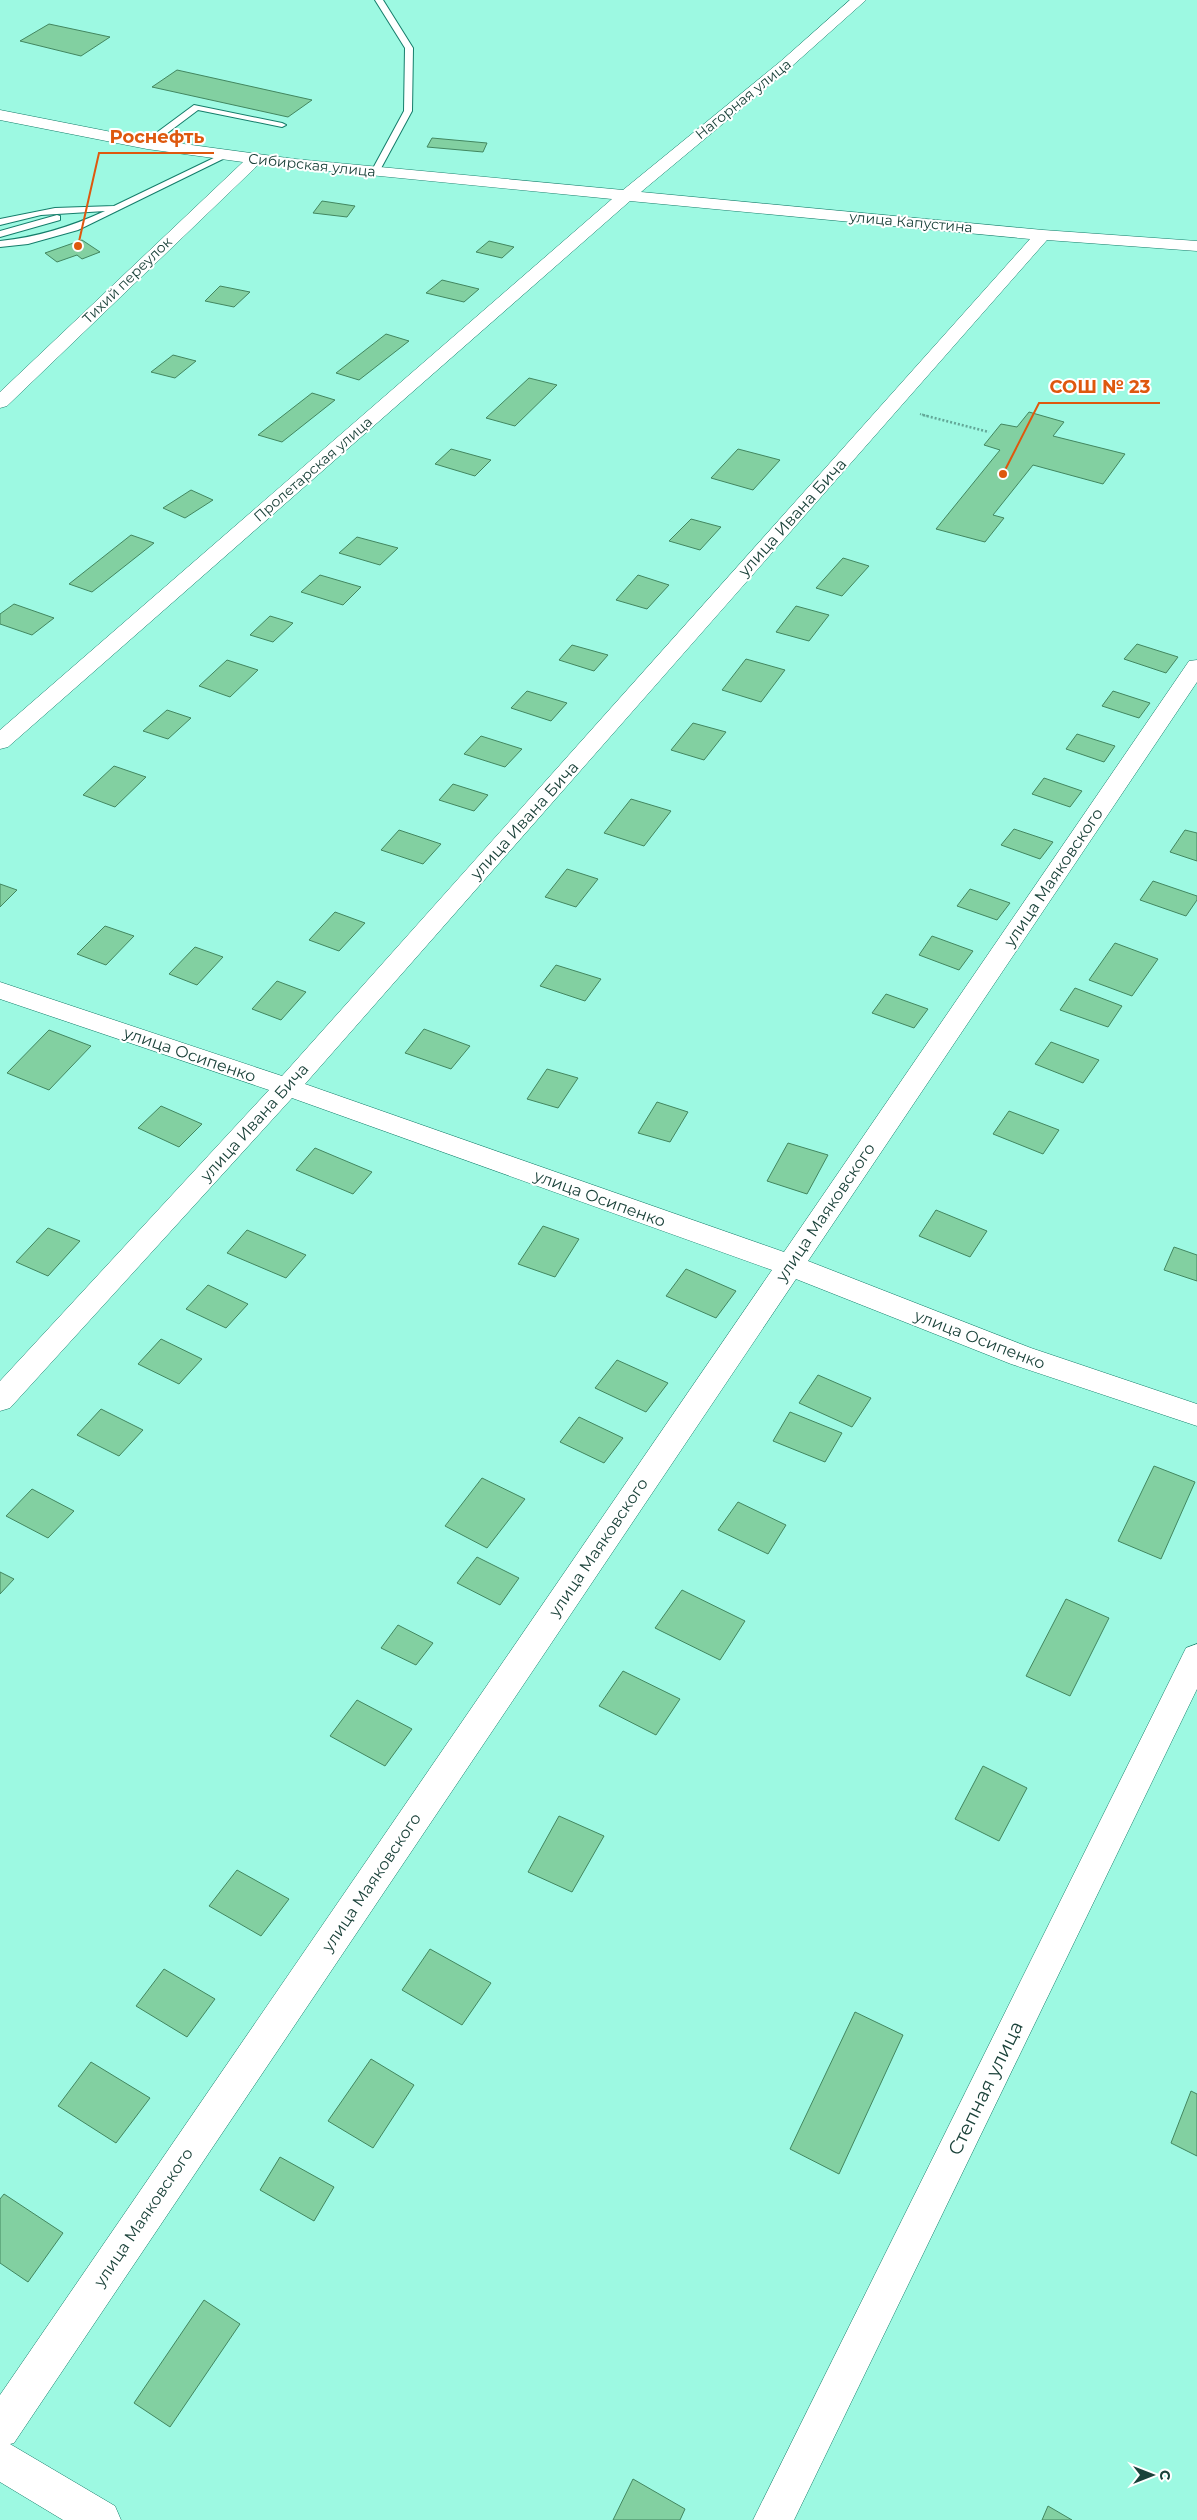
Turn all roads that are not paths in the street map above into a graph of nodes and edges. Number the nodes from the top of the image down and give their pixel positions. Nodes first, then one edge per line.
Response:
1 (379, 0) edge
2 (859, 0) edge
3 (0, 116) edge
4 (282, 125) dead end
5 (147, 144) junction
6 (225, 156) junction
7 (255, 159) junction
8 (375, 172) junction
9 (626, 196) junction
10 (118, 208) junction
11 (102, 215) junction
12 (0, 222) edge
13 (0, 234) edge
14 (1043, 235) junction
15 (0, 244) edge
16 (1197, 246) edge
17 (0, 402) edge
18 (1197, 666) edge
19 (0, 742) edge
20 (0, 990) edge
21 (288, 1087) junction
22 (789, 1265) junction
23 (0, 1400) edge
24 (1197, 1415) edge
25 (1197, 1657) edge
26 (0, 2429) edge
27 (0, 2460) edge
28 (101, 2520) edge
29 (773, 2520) edge

1 - 8 lane
2 - 9 street, Нагорная улица
3 - 5 street, Сибирская улица
4 - 5 lane
5 - 6 street, Сибирская улица
6 - 7 street, Сибирская улица
6 - 10 lane
7 - 8 street, Сибирская улица
7 - 17 street, Тихий переулок
8 - 9 street, Сибирская улица
9 - 14 street, улица Капустина
9 - 19 street, Пролетарская улица
10 - 11 lane
10 - 12 lane
11 - 13 lane
11 - 15 lane
14 - 16 street, улица Капустина
14 - 21 street, улица Ивана Бича
18 - 22 street, улица Маяковского
20 - 21 street, улица Осипенко
21 - 22 street, улица Осипенко
21 - 23 street, улица Ивана Бича
22 - 24 street, улица Осипенко
22 - 26 street, улица Маяковского
25 - 29 street, Степная улица
27 - 28 street

